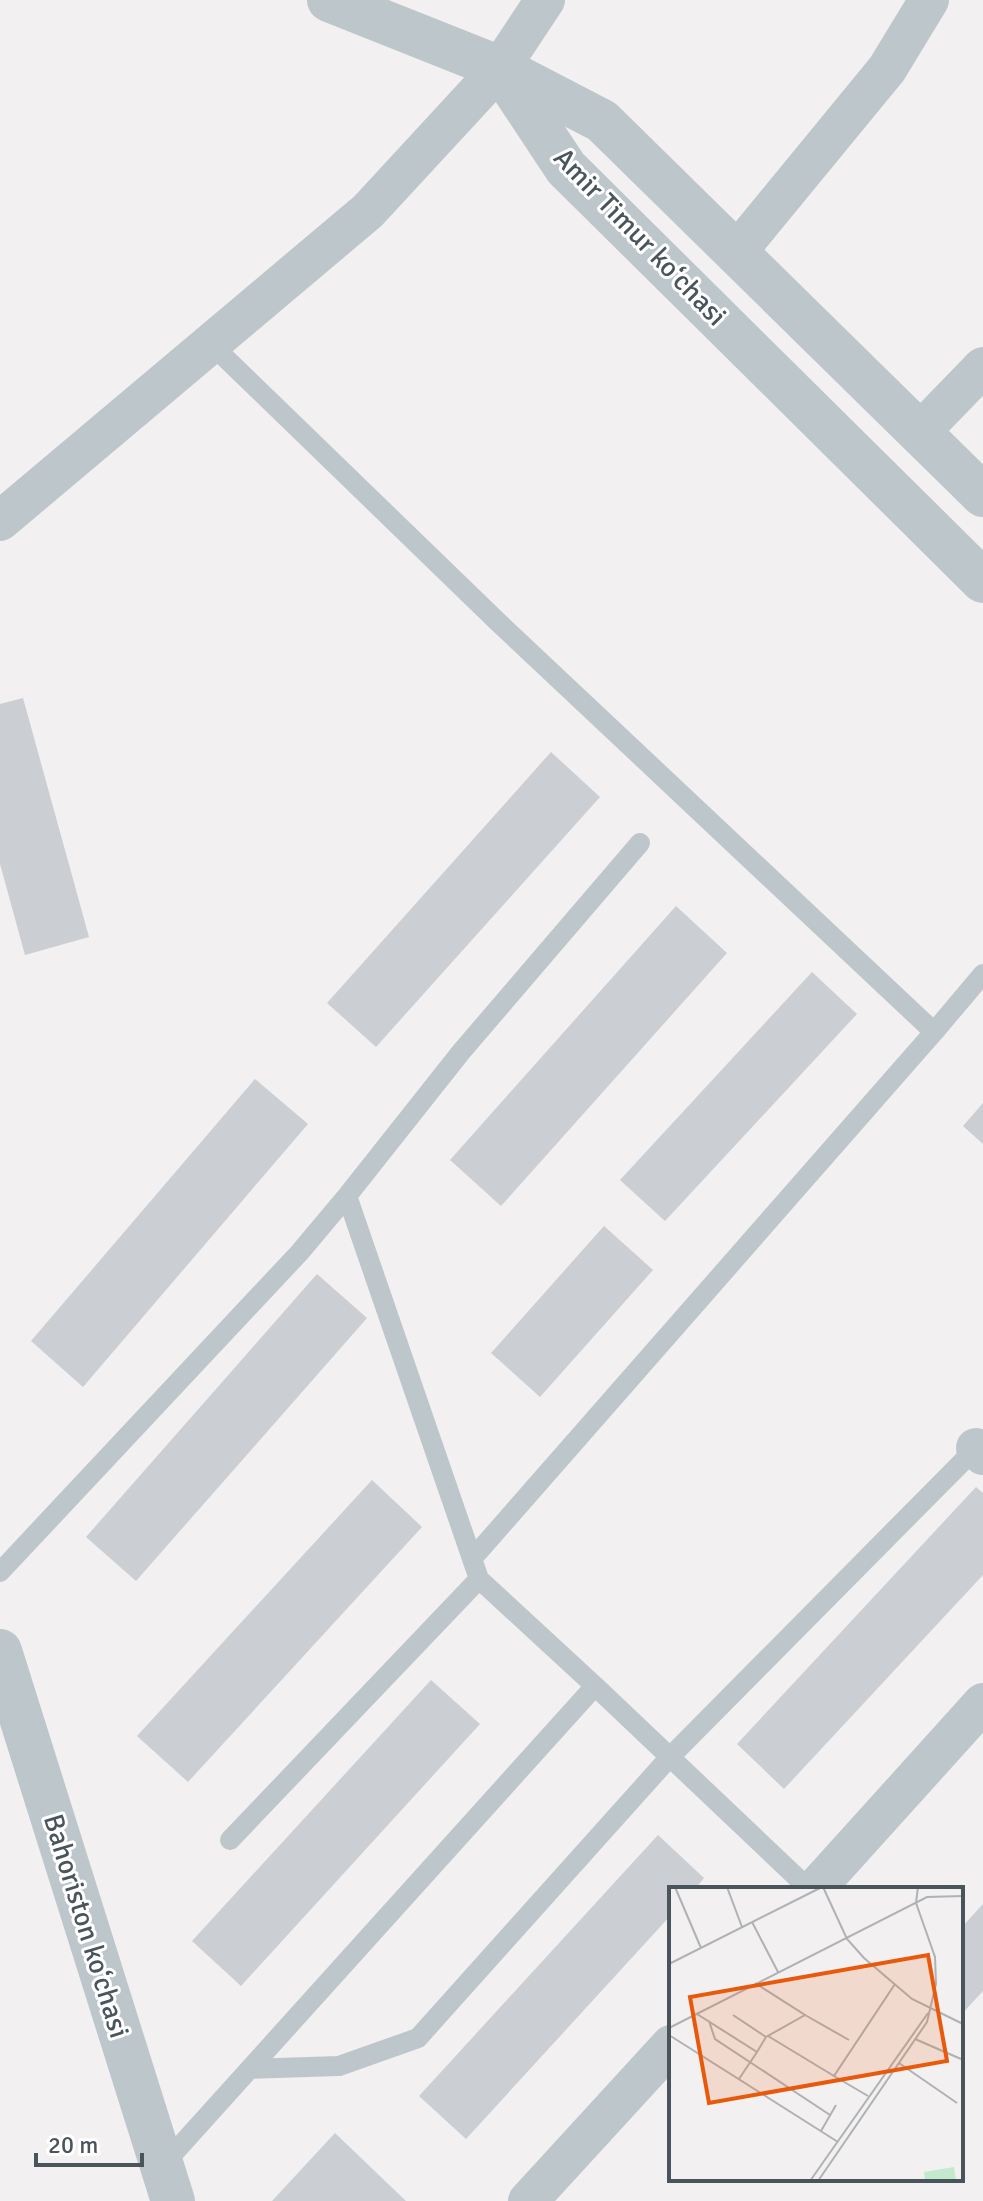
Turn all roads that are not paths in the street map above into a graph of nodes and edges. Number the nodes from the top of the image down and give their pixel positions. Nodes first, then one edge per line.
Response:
1 (329, 0) edge
2 (545, 0) edge
3 (929, 0) edge
4 (500, 68) junction
5 (736, 253) junction
6 (210, 343) junction
7 (983, 367) edge
8 (919, 433) junction
9 (983, 495) edge
10 (0, 521) edge
11 (983, 581) edge
12 (640, 843) dead end
13 (983, 974) edge
14 (934, 1032) junction
15 (347, 1196) junction
16 (981, 1448) edge
17 (472, 1559) junction
18 (0, 1572) edge
19 (479, 1579) junction
20 (0, 1651) edge
21 (595, 1686) junction
22 (983, 1703) edge
23 (668, 1759) junction
24 (230, 1840) dead end
25 (810, 1887) edge
26 (814, 1887) edge
27 (669, 2047) edge
28 (250, 2069) junction
29 (168, 2184) edge
30 (528, 2201) edge

1 - 4 street
2 - 4 street
3 - 5 street
4 - 5 street, Amir Timur ko‘chasi
4 - 6 street
4 - 11 street, Amir Timur ko‘chasi
5 - 8 street, Amir Timur ko‘chasi
6 - 10 street
6 - 14 lane
7 - 8 street
8 - 9 street, Amir Timur ko‘chasi
12 - 15 lane
13 - 14 lane
14 - 17 lane
15 - 17 lane
15 - 18 lane
16 - 23 lane
17 - 19 lane
19 - 21 lane
19 - 24 lane
20 - 29 street, Bahoriston ko‘chasi
21 - 23 lane
21 - 28 lane
22 - 26 street
23 - 25 lane
23 - 28 lane
27 - 30 street
28 - 29 lane

